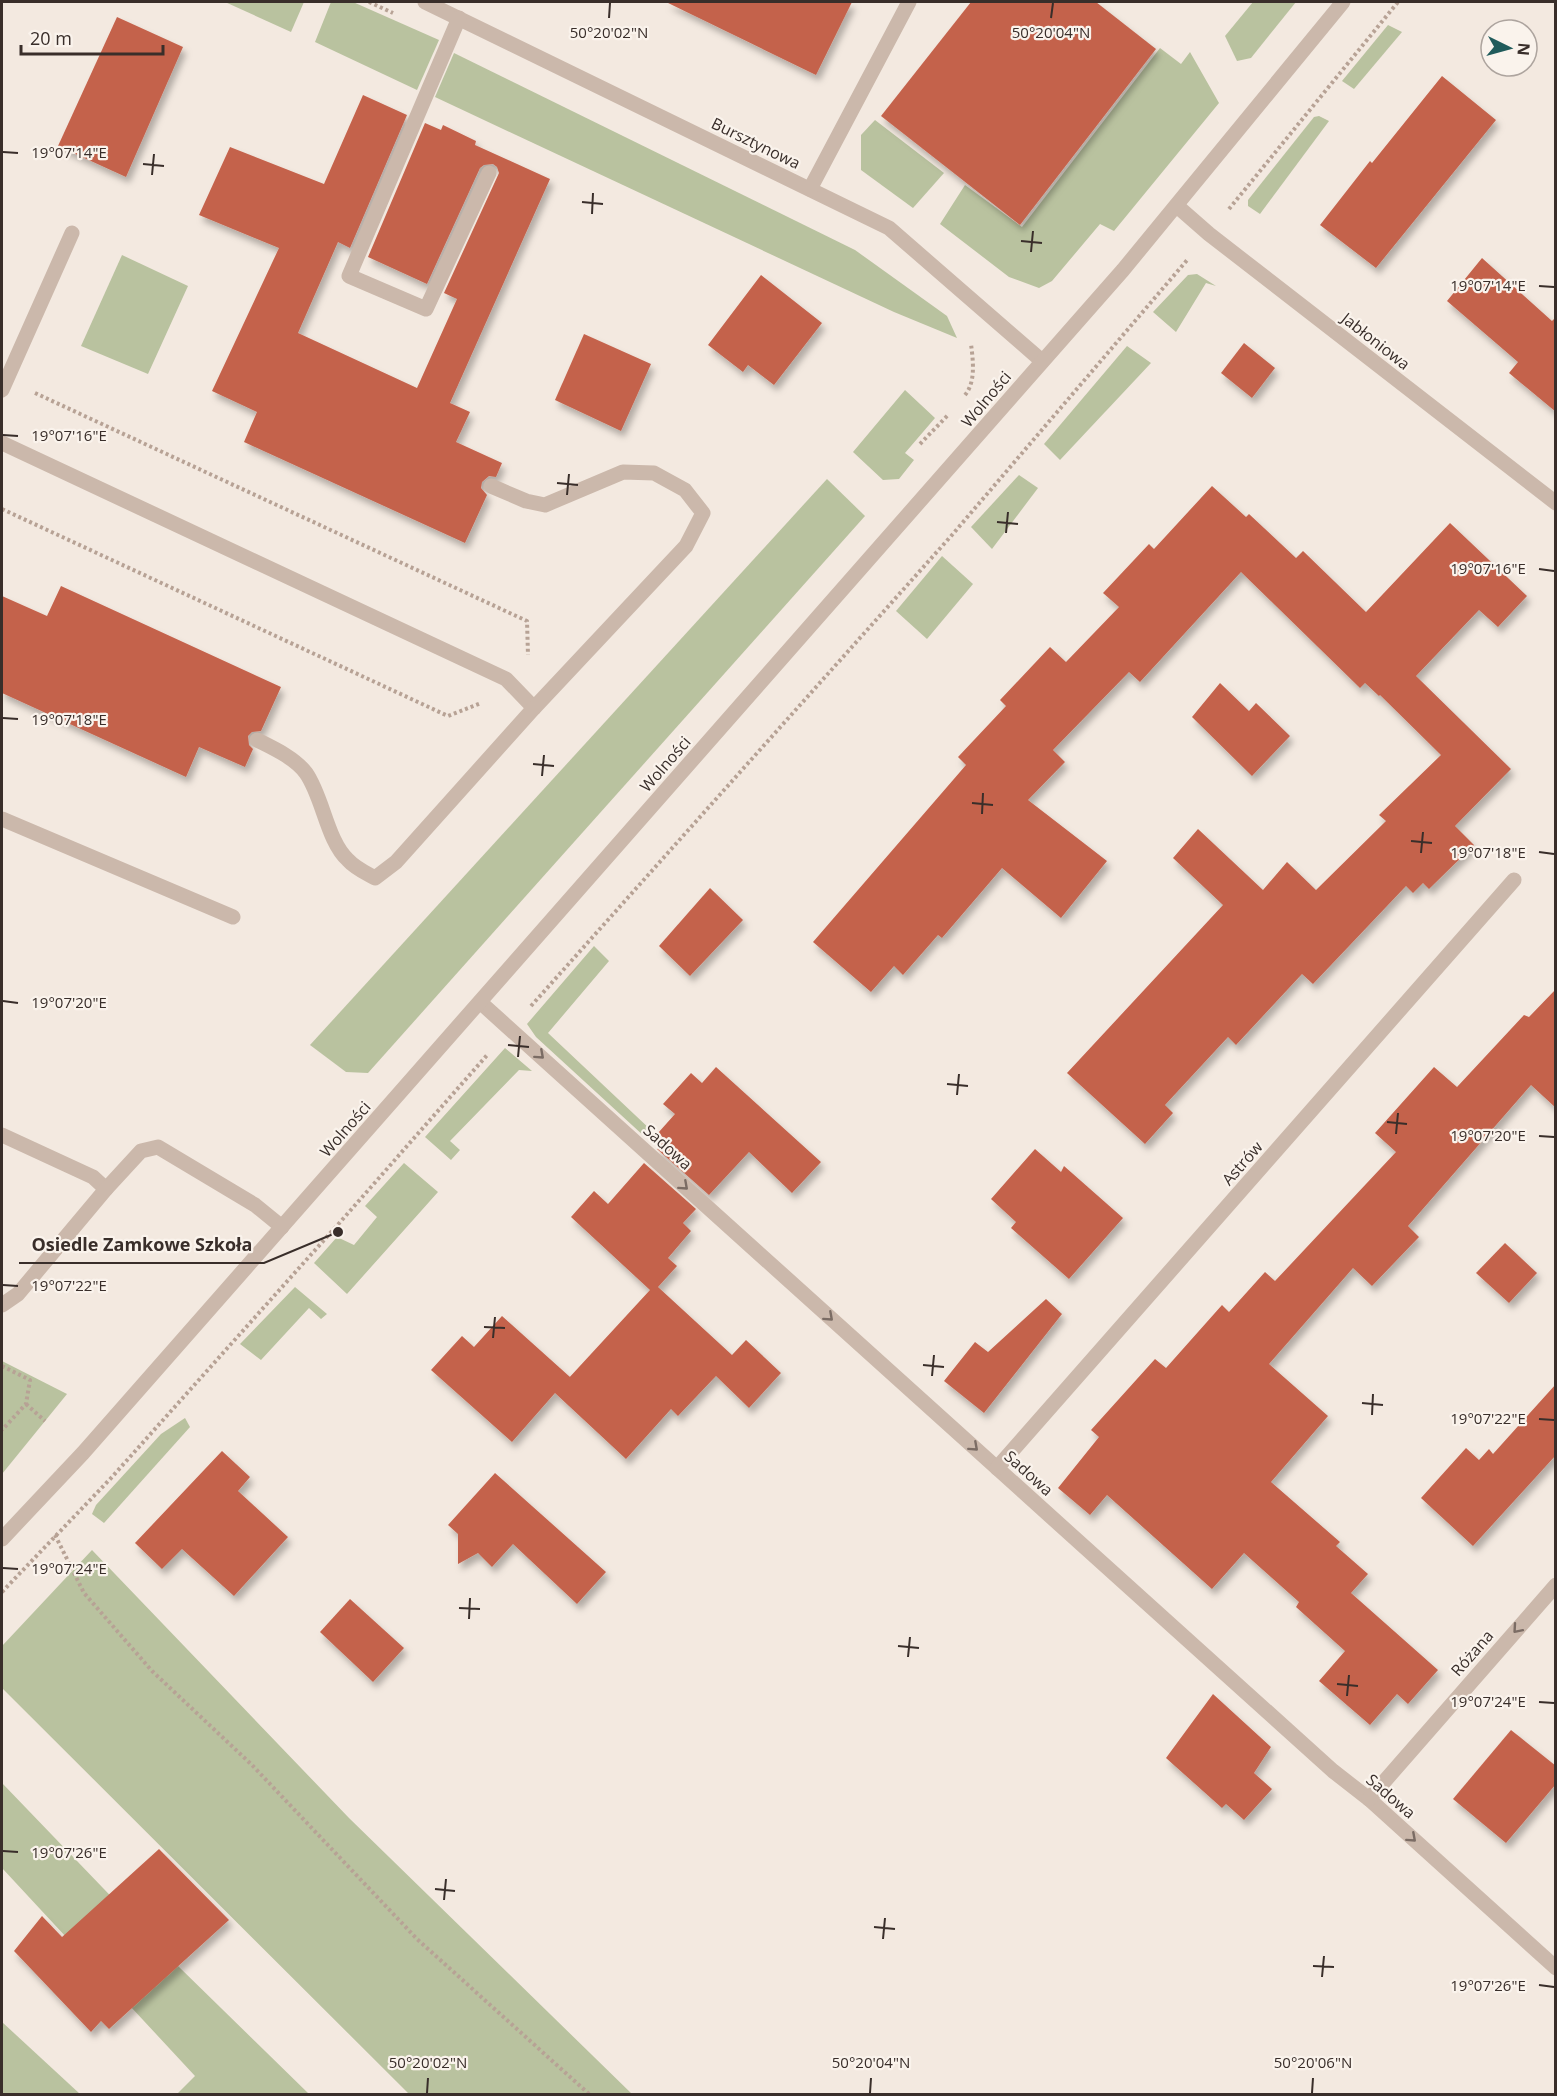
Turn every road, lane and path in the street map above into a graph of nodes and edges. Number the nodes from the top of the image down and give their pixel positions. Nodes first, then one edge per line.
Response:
1 (369, 2) edge
2 (425, 2) edge
3 (909, 2) edge
4 (1343, 2) edge
5 (1398, 2) edge
6 (399, 16) dead end
7 (459, 18) junction
8 (489, 173) dead end
9 (810, 189) junction
10 (1177, 206) junction
11 (72, 233) dead end
12 (1209, 234) junction
13 (971, 342) dead end
14 (1042, 361) junction
15 (2, 390) edge
16 (963, 398) dead end
17 (952, 410) dead end
18 (2, 443) edge
19 (920, 444) dead end
20 (491, 486) dead end
21 (1556, 503) edge
22 (534, 708) junction
23 (256, 740) dead end
24 (2, 819) edge
25 (1514, 880) dead end
26 (233, 917) dead end
27 (480, 1002) junction
28 (510, 1029) junction
29 (2, 1135) edge
30 (106, 1189) junction
31 (282, 1227) junction
32 (2, 1305) edge
33 (2, 1366) edge
34 (26, 1404) junction
35 (45, 1421) dead end
36 (2, 1430) edge
37 (997, 1468) junction
38 (56, 1535) junction
39 (2, 1539) edge
40 (1556, 1585) edge
41 (2, 1592) edge
42 (1369, 1799) junction
43 (1556, 1968) edge
44 (589, 2094) edge

1 - 6 path
2 - 7 street, Bursztynowa
3 - 9 street
4 - 10 street, Wolności
5 - 12 path
7 - 8 street
7 - 9 street, Bursztynowa
9 - 14 street, Bursztynowa
10 - 12 street, Jabłoniowa
10 - 14 street, Wolności
11 - 15 street
12 - 21 street, Jabłoniowa
12 - 28 path
13 - 16 path
14 - 27 street, Wolności
17 - 19 path
18 - 22 street
20 - 22 street
22 - 23 street
24 - 26 street
25 - 37 street, Astrów
27 - 28 street, Sadowa
27 - 31 street, Wolności
28 -> 37 street, Sadowa
28 - 38 path
29 - 30 street
30 - 31 street
30 - 32 street
31 - 39 street, Wolności
33 - 34 path
34 - 35 path
34 - 36 path
37 - 42 street, Sadowa
38 - 41 path
38 - 44 path
40 -> 42 street, Różana
42 -> 43 street, Sadowa

